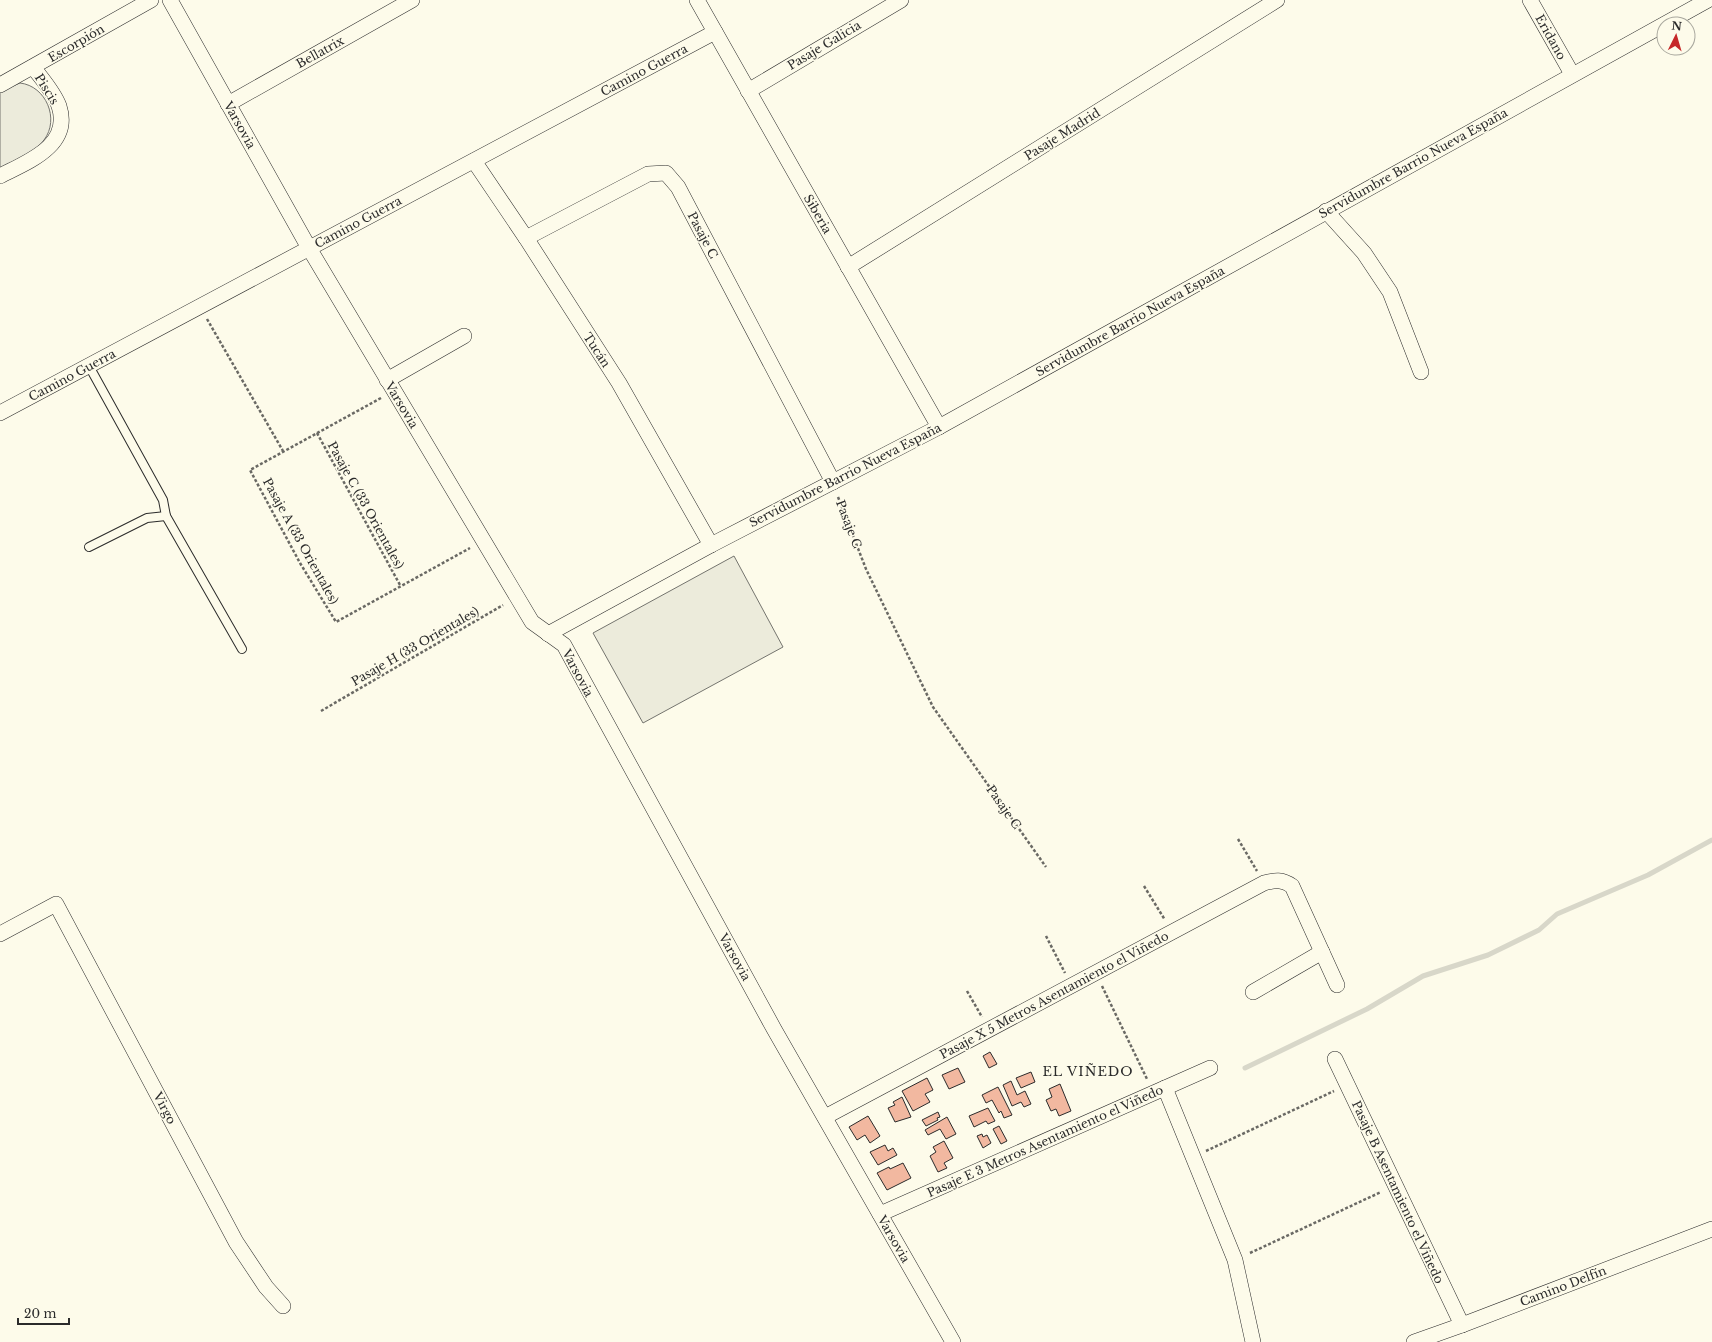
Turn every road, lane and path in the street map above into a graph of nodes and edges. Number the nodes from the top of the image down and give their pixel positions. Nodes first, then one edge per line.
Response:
1 (151, 0) edge
2 (170, 0) edge
3 (412, 0) edge
4 (697, 0) edge
5 (901, 0) edge
6 (1276, 0) edge
7 (1530, 0) edge
8 (1708, 0) edge
9 (715, 32) junction
10 (34, 67) junction
11 (1572, 74) junction
12 (0, 85) edge
13 (748, 91) junction
14 (228, 104) junction
15 (474, 160) junction
16 (0, 176) edge
17 (1326, 211) junction
18 (526, 238) junction
19 (309, 248) junction
20 (848, 267) junction
21 (200, 307) junction
22 (464, 336) dead end
23 (89, 366) junction
24 (1421, 372) dead end
25 (390, 386) junction
26 (0, 413) edge
27 (939, 427) junction
28 (317, 433) junction
29 (283, 451) junction
30 (832, 482) junction
31 (166, 516) junction
32 (484, 541) junction
33 (711, 545) junction
34 (89, 547) dead end
35 (400, 585) junction
36 (515, 594) junction
37 (548, 634) junction
38 (242, 649) dead end
39 (321, 711) dead end
40 (1238, 839) dead end
41 (1046, 867) dead end
42 (1264, 883) junction
43 (1144, 886) dead end
44 (1172, 932) junction
45 (0, 934) edge
46 (1046, 936) dead end
47 (1322, 952) junction
48 (1096, 973) junction
49 (1071, 986) junction
50 (1337, 986) dead end
51 (967, 991) dead end
52 (1253, 992) dead end
53 (989, 1030) junction
54 (1335, 1059) dead end
55 (1210, 1068) dead end
56 (1347, 1084) junction
57 (1160, 1090) junction
58 (825, 1117) junction
59 (1193, 1157) junction
60 (1395, 1186) junction
61 (880, 1214) junction
62 (1712, 1229) edge
63 (1234, 1260) junction
64 (283, 1306) dead end
65 (1462, 1325) junction
66 (953, 1342) edge
67 (1253, 1342) edge
68 (1414, 1342) edge

1 - 10 street, Escorpión
2 - 14 street, Varsovia
3 - 14 street, Bellatrix
4 - 9 street, Siberia
5 - 13 street, Pasaje Galicia
6 - 20 street, Pasaje Madrid
7 - 11 street, Eridano
8 - 11 street, Servidumbre Barrio Nueva España
9 - 13 street, Siberia
9 - 15 street, Camino Guerra
10 - 12 street, Escorpión
10 - 16 street, Piscis
11 - 17 street, Servidumbre Barrio Nueva España
13 - 20 street, Siberia
14 - 19 street, Varsovia
15 - 18 street, Tucán
15 - 19 street, Camino Guerra
17 - 24 street
17 - 27 street, Servidumbre Barrio Nueva España
18 - 30 street, Pasaje C
18 - 33 street, Tucán
19 - 21 street, Camino Guerra
19 - 25 street, Varsovia
20 - 27 street, Siberia
21 - 23 street, Camino Guerra
21 - 29 path
22 - 25 street
23 - 26 street, Camino Guerra
23 - 31 lane
25 - 28 path
25 - 32 street, Varsovia
27 - 30 street, Servidumbre Barrio Nueva España
28 - 29 path
28 - 35 path, Pasaje C (33 Orientales)
29 - 35 path, Pasaje A (33 Orientales)
30 - 33 street, Servidumbre Barrio Nueva España
30 - 41 path, Pasaje C
31 - 34 lane
31 - 38 lane
32 - 35 path
32 - 36 street, Varsovia
33 - 37 street, Servidumbre Barrio Nueva España
36 - 37 street, Varsovia
36 - 39 path, Pasaje H (33 Orientales)
37 - 58 street, Varsovia
40 - 42 path
42 - 44 street, Pasaje X 5 Metros Asentamiento el Viñedo
42 - 47 street, Pasaje X 5 Metros Asentamiento el Viñedo
43 - 44 path
44 - 48 street, Pasaje X 5 Metros Asentamiento el Viñedo
45 - 64 street, Virgo
46 - 49 path
47 - 50 street
47 - 52 street
48 - 49 street, Pasaje X 5 Metros Asentamiento el Viñedo
48 - 57 path
49 - 53 street, Pasaje X 5 Metros Asentamiento el Viñedo
51 - 53 path
53 - 58 street, Pasaje X 5 Metros Asentamiento el Viñedo
54 - 56 street, Pasaje B Asentamiento el Viñedo
55 - 57 street, Pasaje E 3 Metros Asentamiento el Viñedo
56 - 59 path
56 - 60 street, Pasaje B Asentamiento el Viñedo
57 - 59 street
57 - 61 street, Pasaje E 3 Metros Asentamiento el Viñedo
58 - 61 street, Varsovia
59 - 63 street
60 - 63 path
60 - 65 street, Pasaje B Asentamiento el Viñedo
61 - 66 street, Varsovia
62 - 65 street, Camino Delfín
63 - 67 street
65 - 68 street, Camino Delfín

